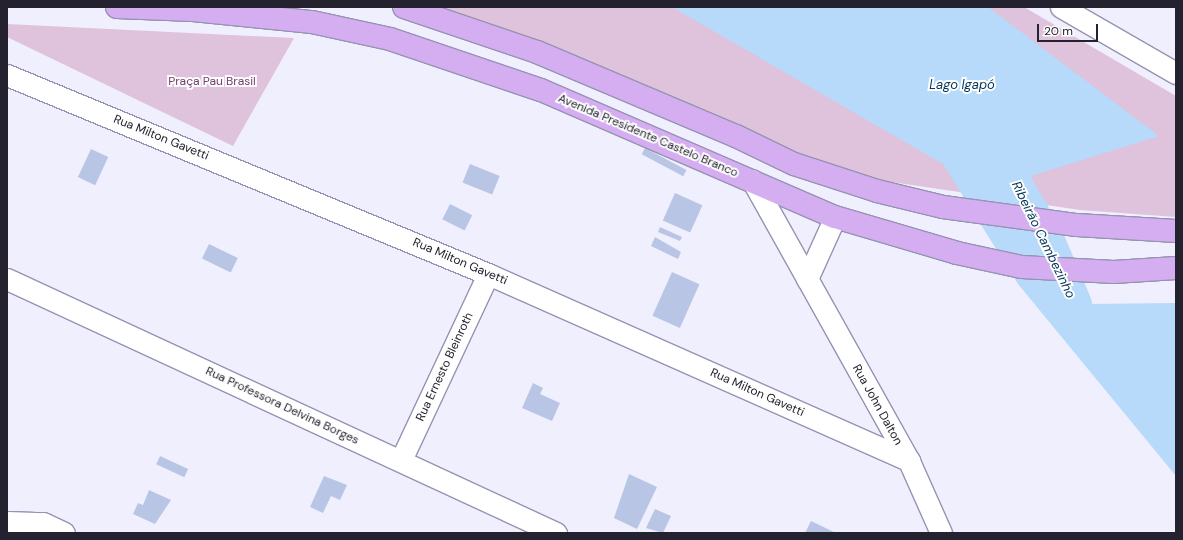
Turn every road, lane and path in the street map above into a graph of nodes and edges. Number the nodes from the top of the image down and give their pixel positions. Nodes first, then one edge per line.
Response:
1 (117, 7) edge
2 (404, 7) edge
3 (1061, 7) edge
4 (1176, 73) edge
5 (7, 75) edge
6 (752, 180) junction
7 (835, 217) junction
8 (1176, 231) edge
9 (1176, 268) edge
10 (488, 274) junction
11 (7, 279) edge
12 (807, 279) junction
13 (401, 460) junction
14 (909, 462) junction
15 (7, 522) edge
16 (64, 533) edge
17 (556, 533) edge
18 (942, 533) edge

1 - 6 main road, Avenida Presidente Castelo Branco
2 - 8 main road
3 - 4 street
5 - 10 street, Rua Milton Gavetti
6 - 7 main road, Avenida Presidente Castelo Branco
6 - 12 street, Rua John Dalton
7 - 9 main road, Avenida Presidente Castelo Branco
7 - 12 street
10 - 13 street, Rua Ernesto Bleinroth
10 - 14 street, Rua Milton Gavetti
11 - 13 street, Rua Professora Delvina Borges
12 - 14 street, Rua John Dalton
13 - 17 street, Rua Professora Delvina Borges
14 - 18 street, Rua John Dalton
15 - 16 street

